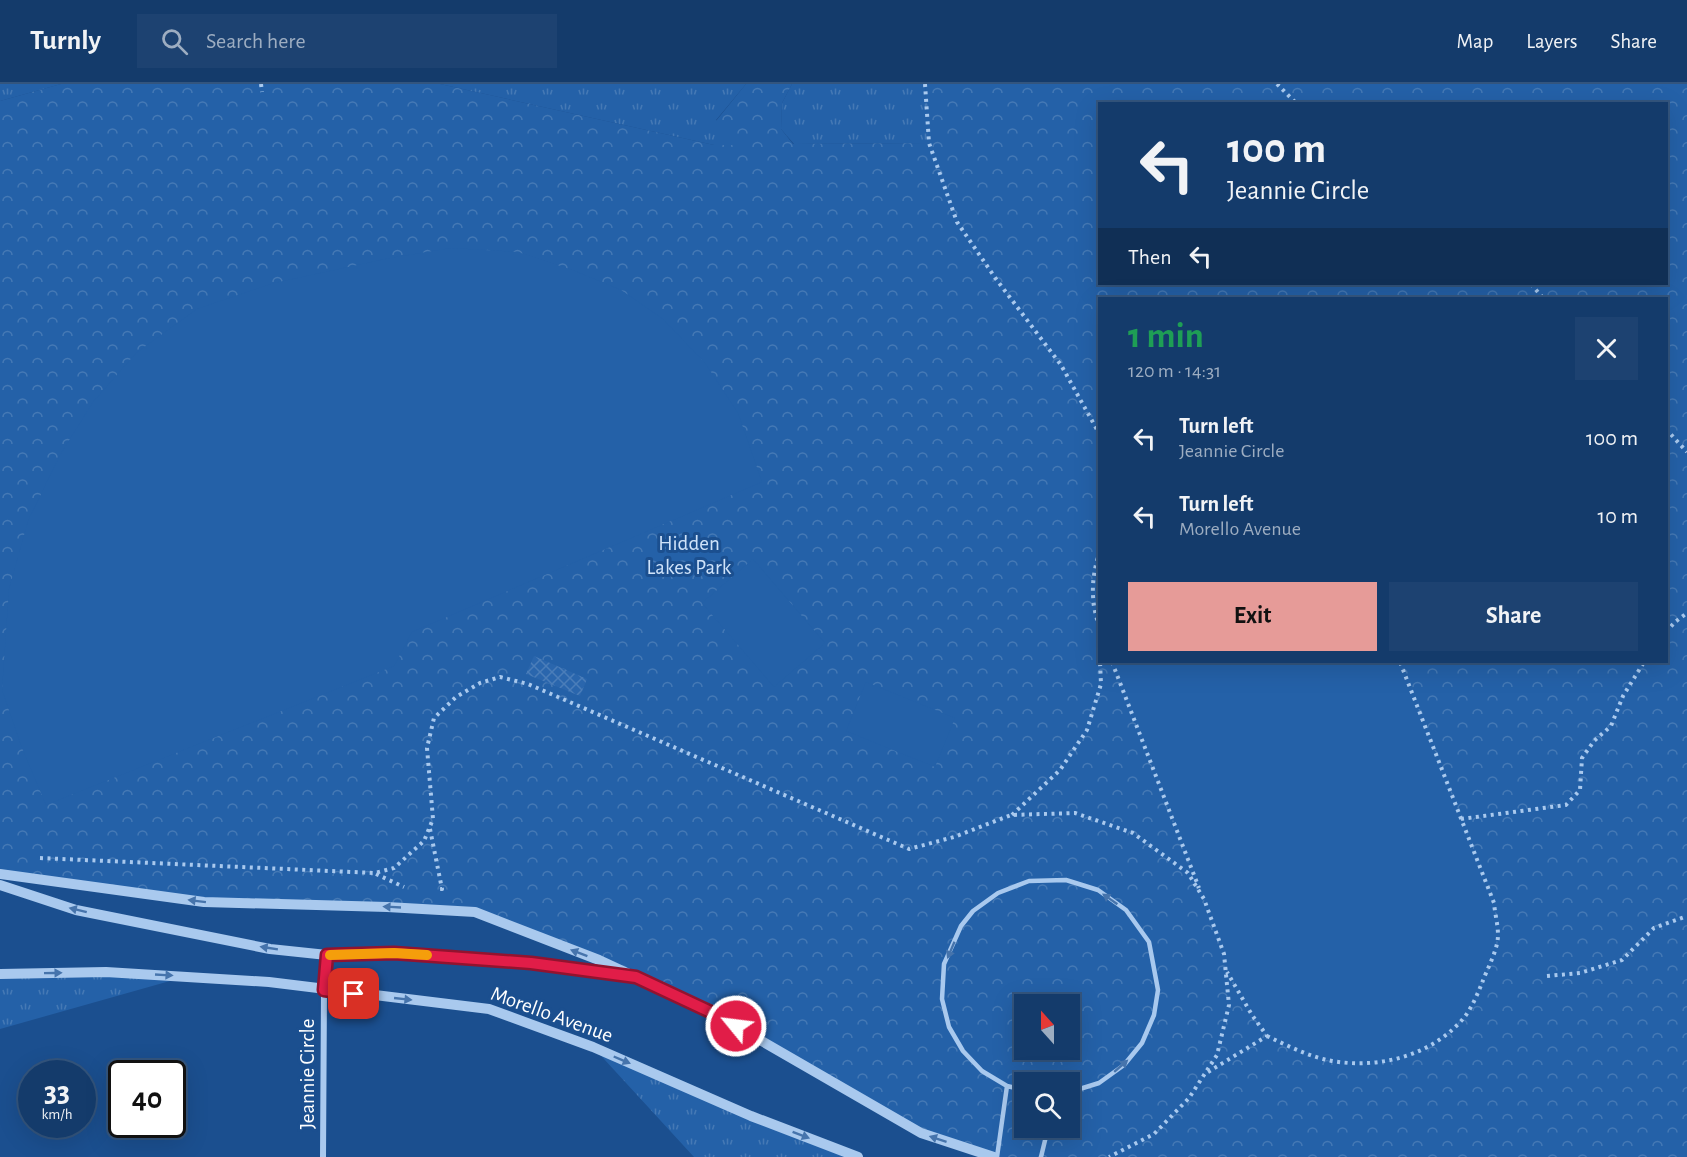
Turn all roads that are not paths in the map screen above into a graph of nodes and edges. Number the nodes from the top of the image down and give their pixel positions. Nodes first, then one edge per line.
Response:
1 (0, 874) edge
2 (0, 885) edge
3 (327, 955) junction
4 (0, 974) edge
5 (636, 977) junction
6 (324, 990) junction
7 (1007, 1086) junction
8 (1014, 1088) edge
9 (1080, 1090) edge
10 (1046, 1138) edge
11 (323, 1157) edge
12 (858, 1157) edge
13 (995, 1157) edge
14 (1041, 1157) edge

5 -> 1 street, Morello Avenue
3 -> 2 street, Morello Avenue
3 - 5 street, Morello Avenue
3 - 6 street, Jeannie Circle
4 -> 6 street, Morello Avenue
13 -> 5 street, Morello Avenue
6 - 11 street, Jeannie Circle
6 -> 12 street, Morello Avenue
7 - 8 lane
9 -> 7 lane
7 - 13 lane
10 - 14 lane

